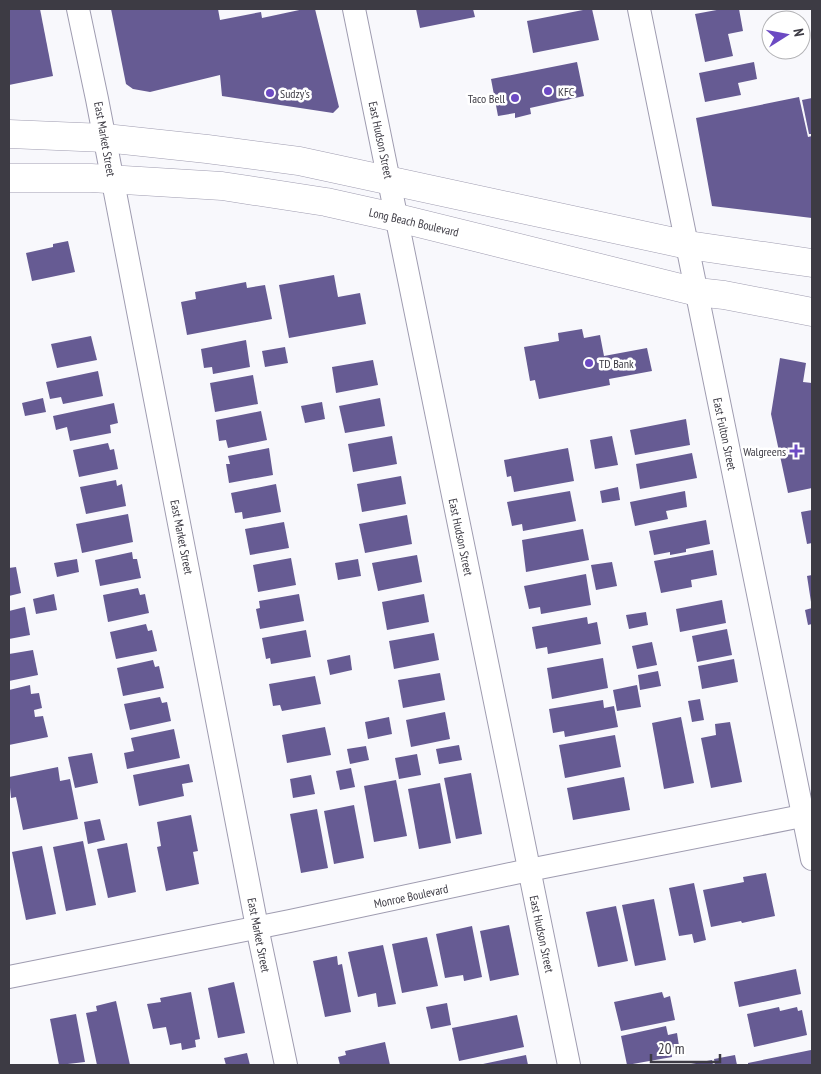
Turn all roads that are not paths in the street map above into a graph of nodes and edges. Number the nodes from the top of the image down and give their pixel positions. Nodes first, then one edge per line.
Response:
1 (78, 9) edge
2 (354, 9) edge
3 (639, 9) edge
4 (9, 134) edge
5 (105, 138) junction
6 (9, 178) edge
7 (112, 178) junction
8 (390, 180) junction
9 (398, 218) junction
10 (688, 245) junction
11 (812, 264) edge
12 (697, 292) junction
13 (812, 312) edge
14 (808, 814) edge
15 (812, 858) edge
16 (529, 870) junction
17 (257, 928) junction
18 (9, 977) edge
19 (286, 1065) edge
20 (569, 1065) edge

1 - 5 street, East Market Street
2 - 8 street, East Hudson Street
3 - 10 street, East Fulton Street
4 - 5 main road
5 - 7 street, East Market Street
5 - 8 main road
6 - 7 main road, Long Beach Boulevard
7 - 9 main road, Long Beach Boulevard
7 - 17 street, East Market Street
8 - 9 street, East Hudson Street
8 - 10 main road
9 - 12 main road, Long Beach Boulevard
9 - 16 street, East Hudson Street
10 - 11 main road
10 - 12 street, East Fulton Street
12 - 13 main road, Long Beach Boulevard
12 - 14 street, East Fulton Street
14 - 15 street, East Fulton Street
14 - 16 street, Monroe Boulevard
16 - 17 street, Monroe Boulevard
16 - 20 street, East Hudson Street
17 - 18 street, Monroe Boulevard
17 - 19 street, East Market Street

